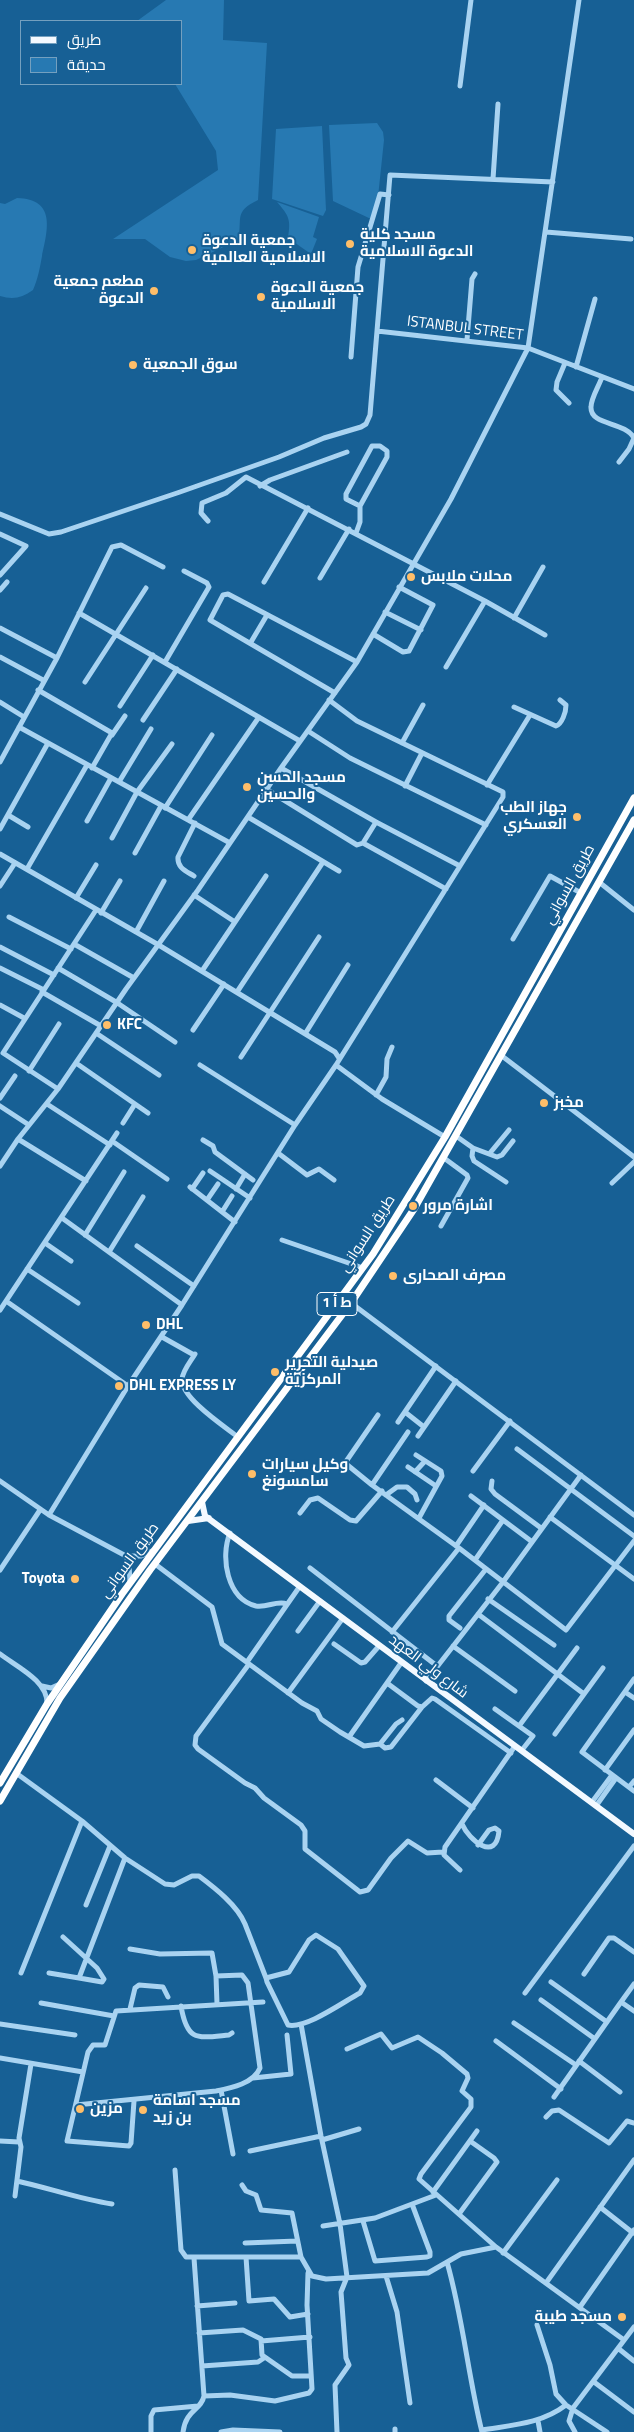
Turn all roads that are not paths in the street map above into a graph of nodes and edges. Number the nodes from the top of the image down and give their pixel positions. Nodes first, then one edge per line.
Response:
1 (471, 0) edge
2 (580, 0) edge
3 (460, 86) dead end
4 (498, 104) dead end
5 (493, 179) junction
6 (553, 182) junction
7 (388, 195) junction
8 (546, 232) junction
9 (632, 239) dead end
10 (476, 274) dead end
11 (595, 299) dead end
12 (377, 331) junction
13 (467, 340) junction
14 (528, 348) junction
15 (351, 357) dead end
16 (566, 363) junction
17 (576, 367) junction
18 (602, 376) junction
19 (634, 389) edge
20 (569, 403) dead end
21 (347, 452) dead end
22 (619, 462) dead end
23 (260, 486) junction
24 (360, 506) junction
25 (308, 508) junction
26 (0, 514) edge
27 (208, 521) dead end
28 (349, 529) junction
29 (356, 533) junction
30 (0, 534) edge
31 (415, 563) junction
32 (0, 566) edge
33 (163, 567) dead end
34 (543, 567) dead end
35 (6, 568) junction
36 (184, 570) dead end
37 (0, 575) edge
38 (320, 578) dead end
39 (7, 582) dead end
40 (264, 582) dead end
41 (399, 587) junction
42 (146, 588) dead end
43 (0, 590) edge
44 (485, 601) junction
45 (385, 612) junction
46 (78, 613) junction
47 (267, 615) junction
48 (514, 618) junction
49 (0, 628) edge
50 (420, 630) junction
51 (116, 634) junction
52 (373, 634) junction
53 (545, 635) dead end
54 (251, 642) junction
55 (152, 654) junction
56 (0, 657) edge
57 (57, 658) junction
58 (165, 662) junction
59 (357, 662) junction
60 (446, 667) dead end
61 (177, 669) junction
62 (43, 680) junction
63 (85, 682) dead end
64 (38, 690) junction
65 (334, 693) junction
66 (329, 700) junction
67 (560, 700) dead end
68 (0, 702) edge
69 (423, 705) dead end
70 (120, 706) dead end
71 (514, 706) dead end
72 (530, 715) junction
73 (24, 716) junction
74 (126, 716) dead end
75 (258, 717) junction
76 (143, 720) dead end
77 (19, 728) junction
78 (151, 729) dead end
79 (308, 731) junction
80 (212, 735) dead end
81 (112, 736) junction
82 (300, 741) junction
83 (48, 743) junction
84 (402, 743) junction
85 (172, 744) dead end
86 (0, 745) edge
87 (7, 749) junction
88 (422, 754) junction
89 (0, 762) edge
90 (90, 766) junction
91 (281, 768) junction
92 (111, 778) junction
93 (119, 782) junction
94 (487, 785) junction
95 (405, 786) junction
96 (266, 790) junction
97 (137, 792) junction
98 (634, 798) edge
99 (163, 807) junction
100 (8, 815) junction
101 (248, 817) junction
102 (188, 820) junction
103 (634, 820) edge
104 (88, 821) dead end
105 (376, 822) junction
106 (195, 824) junction
107 (486, 825) junction
108 (28, 827) dead end
109 (0, 829) edge
110 (112, 838) dead end
111 (230, 843) junction
112 (363, 843) junction
113 (135, 853) dead end
114 (0, 854) edge
115 (15, 862) junction
116 (323, 862) junction
117 (96, 865) dead end
118 (460, 866) junction
119 (27, 869) junction
120 (339, 871) dead end
121 (194, 876) dead end
122 (266, 876) dead end
123 (120, 881) dead end
124 (164, 881) dead end
125 (599, 882) junction
126 (0, 886) edge
127 (446, 889) junction
128 (581, 893) junction
129 (194, 895) junction
130 (76, 898) junction
131 (96, 910) junction
132 (634, 910) edge
133 (102, 913) junction
134 (9, 917) dead end
135 (235, 922) junction
136 (136, 932) junction
137 (320, 937) dead end
138 (513, 939) dead end
139 (74, 944) junction
140 (157, 944) junction
141 (0, 947) edge
142 (70, 949) junction
143 (348, 965) dead end
144 (0, 968) edge
145 (58, 968) junction
146 (202, 971) junction
147 (54, 975) junction
148 (134, 978) junction
149 (224, 984) junction
150 (43, 991) junction
151 (237, 992) junction
152 (116, 1002) junction
153 (0, 1005) edge
154 (270, 1013) junction
155 (24, 1018) junction
156 (59, 1024) dead end
157 (101, 1026) junction
158 (193, 1030) dead end
159 (96, 1033) junction
160 (306, 1034) junction
161 (175, 1042) dead end
162 (392, 1048) dead end
163 (502, 1056) junction
164 (241, 1057) dead end
165 (339, 1058) junction
166 (76, 1063) junction
167 (200, 1065) dead end
168 (336, 1065) junction
169 (29, 1071) junction
170 (159, 1075) dead end
171 (15, 1076) dead end
172 (58, 1089) junction
173 (376, 1095) junction
174 (0, 1098) edge
175 (46, 1104) junction
176 (134, 1104) junction
177 (0, 1106) edge
178 (148, 1113) dead end
179 (123, 1123) dead end
180 (295, 1124) junction
181 (30, 1125) junction
182 (509, 1130) dead end
183 (117, 1133) dead end
184 (456, 1136) junction
185 (445, 1137) junction
186 (18, 1139) junction
187 (204, 1140) dead end
188 (513, 1141) dead end
189 (111, 1143) junction
190 (473, 1148) junction
191 (278, 1153) junction
192 (490, 1154) junction
193 (634, 1157) edge
194 (444, 1158) junction
195 (634, 1162) edge
196 (0, 1164) edge
197 (210, 1171) dead end
198 (124, 1172) dead end
199 (203, 1173) dead end
200 (245, 1174) junction
201 (167, 1179) dead end
202 (254, 1180) dead end
203 (334, 1180) dead end
204 (86, 1181) junction
205 (506, 1182) dead end
206 (612, 1183) dead end
207 (218, 1184) dead end
208 (236, 1189) junction
209 (411, 1193) junction
210 (232, 1196) dead end
211 (142, 1197) dead end
212 (250, 1198) junction
213 (420, 1199) junction
214 (207, 1200) junction
215 (404, 1205) junction
216 (414, 1209) junction
217 (222, 1212) junction
218 (62, 1218) junction
219 (235, 1222) junction
220 (441, 1226) dead end
221 (85, 1235) junction
222 (282, 1240) dead end
223 (45, 1243) junction
224 (137, 1246) dead end
225 (109, 1252) junction
226 (71, 1261) dead end
227 (363, 1268) junction
228 (28, 1269) junction
229 (194, 1286) junction
230 (6, 1301) junction
231 (78, 1303) dead end
232 (351, 1303) junction
233 (182, 1305) junction
234 (0, 1310) edge
235 (162, 1337) junction
236 (436, 1366) junction
237 (456, 1381) junction
238 (128, 1386) junction
239 (405, 1412) junction
240 (378, 1415) dead end
241 (510, 1421) junction
242 (398, 1422) dead end
243 (424, 1427) junction
244 (408, 1432) dead end
245 (418, 1436) dead end
246 (238, 1437) junction
247 (517, 1449) dead end
248 (416, 1455) dead end
249 (426, 1461) junction
250 (408, 1467) dead end
251 (473, 1471) dead end
252 (415, 1472) junction
253 (581, 1475) junction
254 (0, 1480) edge
255 (492, 1482) dead end
256 (372, 1485) junction
257 (436, 1486) junction
258 (570, 1489) junction
259 (384, 1493) junction
260 (471, 1496) dead end
261 (417, 1500) dead end
262 (202, 1502) junction
263 (484, 1505) junction
264 (40, 1510) junction
265 (300, 1513) dead end
266 (49, 1515) junction
267 (634, 1515) edge
268 (550, 1517) junction
269 (209, 1518) junction
270 (419, 1518) junction
271 (188, 1520) junction
272 (503, 1520) junction
273 (541, 1528) junction
274 (230, 1533) junction
275 (634, 1536) edge
276 (531, 1541) junction
277 (634, 1541) edge
278 (458, 1547) junction
279 (152, 1551) junction
280 (126, 1556) junction
281 (474, 1560) junction
282 (155, 1564) junction
283 (616, 1565) junction
284 (310, 1568) dead end
285 (486, 1569) junction
286 (0, 1570) edge
287 (634, 1579) edge
288 (502, 1582) junction
289 (130, 1584) junction
290 (300, 1586) junction
291 (488, 1599) junction
292 (320, 1601) junction
293 (287, 1604) junction
294 (478, 1614) junction
295 (343, 1618) junction
296 (460, 1628) dead end
297 (298, 1631) dead end
298 (392, 1632) junction
299 (334, 1644) dead end
300 (554, 1645) dead end
301 (379, 1646) junction
302 (453, 1646) junction
303 (577, 1648) dead end
304 (0, 1654) edge
305 (248, 1663) junction
306 (401, 1663) junction
307 (437, 1666) junction
308 (603, 1668) dead end
309 (559, 1674) junction
310 (634, 1679) edge
311 (426, 1681) junction
312 (62, 1683) junction
313 (388, 1683) junction
314 (42, 1686) junction
315 (515, 1691) dead end
316 (625, 1692) junction
317 (288, 1693) junction
318 (584, 1694) junction
319 (634, 1698) edge
320 (47, 1704) junction
321 (422, 1706) junction
322 (495, 1709) dead end
323 (402, 1720) dead end
324 (519, 1726) junction
325 (634, 1730) edge
326 (555, 1734) dead end
327 (349, 1737) junction
328 (380, 1744) junction
329 (515, 1746) junction
330 (522, 1750) junction
331 (511, 1753) junction
332 (605, 1770) junction
333 (16, 1773) junction
334 (614, 1776) junction
335 (436, 1780) dead end
336 (634, 1781) edge
337 (0, 1783) edge
338 (632, 1789) edge
339 (0, 1801) edge
340 (594, 1804) junction
341 (473, 1808) junction
342 (82, 1821) junction
343 (462, 1824) junction
344 (634, 1834) edge
345 (478, 1845) dead end
346 (110, 1846) junction
347 (634, 1846) edge
348 (443, 1852) junction
349 (125, 1858) junction
350 (460, 1870) dead end
351 (86, 1905) dead end
352 (63, 1937) dead end
353 (130, 1949) dead end
354 (634, 1952) edge
355 (86, 1959) junction
356 (21, 1973) dead end
357 (48, 1974) dead end
358 (584, 1974) dead end
359 (216, 1976) junction
360 (78, 1978) junction
361 (266, 1978) junction
362 (551, 1982) dead end
363 (634, 1984) edge
364 (525, 1993) dead end
365 (168, 1997) dead end
366 (541, 2000) dead end
367 (251, 2002) junction
368 (263, 2002) dead end
369 (621, 2002) junction
370 (40, 2004) dead end
371 (217, 2004) junction
372 (181, 2006) junction
373 (130, 2009) junction
374 (634, 2011) edge
375 (114, 2016) junction
376 (607, 2022) junction
377 (514, 2023) dead end
378 (0, 2024) edge
379 (301, 2024) junction
380 (232, 2033) dead end
381 (75, 2035) dead end
382 (287, 2035) dead end
383 (595, 2040) junction
384 (496, 2041) dead end
385 (346, 2049) dead end
386 (0, 2058) edge
387 (578, 2063) junction
388 (32, 2064) junction
389 (84, 2072) junction
390 (253, 2078) junction
391 (560, 2089) junction
392 (221, 2090) junction
393 (620, 2092) dead end
394 (554, 2098) dead end
395 (134, 2100) junction
396 (76, 2105) junction
397 (546, 2117) dead end
398 (634, 2123) edge
399 (359, 2129) dead end
400 (477, 2131) dead end
401 (321, 2138) junction
402 (0, 2141) edge
403 (470, 2141) junction
404 (19, 2142) junction
405 (250, 2151) dead end
406 (233, 2154) dead end
407 (634, 2160) edge
408 (176, 2170) dead end
409 (17, 2180) junction
410 (557, 2180) dead end
411 (242, 2185) dead end
412 (434, 2193) junction
413 (15, 2196) dead end
414 (112, 2204) dead end
415 (412, 2204) junction
416 (600, 2207) junction
417 (459, 2214) junction
418 (363, 2221) junction
419 (340, 2224) junction
420 (323, 2226) dead end
421 (633, 2232) edge
422 (297, 2240) junction
423 (246, 2243) dead end
424 (496, 2247) junction
425 (503, 2253) junction
426 (301, 2256) junction
427 (246, 2257) junction
428 (194, 2258) junction
429 (447, 2262) junction
430 (308, 2273) junction
431 (386, 2276) junction
432 (347, 2277) junction
433 (546, 2283) junction
434 (235, 2303) dead end
435 (197, 2306) junction
436 (580, 2307) junction
437 (308, 2314) junction
438 (537, 2325) dead end
439 (634, 2326) edge
440 (199, 2333) junction
441 (310, 2337) junction
442 (624, 2340) junction
443 (261, 2341) junction
444 (619, 2349) junction
445 (264, 2358) junction
446 (634, 2361) edge
447 (202, 2366) junction
448 (311, 2376) junction
449 (594, 2382) junction
450 (204, 2396) junction
451 (410, 2403) dead end
452 (566, 2405) junction
453 (199, 2406) junction
454 (573, 2408) junction
455 (634, 2412) edge
456 (538, 2421) junction
457 (502, 2429) edge
458 (482, 2431) edge
459 (150, 2432) edge
460 (182, 2432) edge
461 (221, 2432) edge
462 (280, 2432) edge
463 (337, 2432) edge
464 (540, 2432) edge
465 (575, 2432) edge
466 (607, 2432) edge

1 - 3 street
2 - 6 street
4 - 5 street
5 - 6 street
5 - 7 street
6 - 8 street
7 - 12 street
7 - 15 street
8 - 9 street
8 - 14 street
10 - 13 street
11 - 17 street
12 - 13 street, ISTANBUL STREET
12 - 26 street
13 - 14 street, ISTANBUL STREET
14 - 16 street, ISTANBUL STREET
14 - 31 street
16 - 17 street, ISTANBUL STREET
16 - 20 street
17 - 18 street, ISTANBUL STREET
18 - 19 street, ISTANBUL STREET
18 - 22 street
21 - 23 street
23 - 25 street
23 - 27 street
24 - 24 street
24 - 29 street
25 - 28 street
25 - 40 street
28 - 29 street
28 - 38 street
29 - 31 street
30 - 35 street
31 - 41 street
31 - 44 street
32 - 35 street
33 - 46 street
34 - 48 street
35 - 37 street
36 - 58 street
39 - 43 street
41 - 45 street
41 - 50 street
42 - 51 street
44 - 48 street
44 - 60 street
45 - 50 street
45 - 52 street
46 - 51 street
46 - 57 street
47 - 54 street
47 - 54 street
47 - 59 street
48 - 53 street
49 - 57 street
50 - 52 street
51 - 55 street
51 - 63 street
52 - 59 street
54 - 65 street
55 - 58 street
55 - 70 street
56 - 62 street
57 - 62 street
58 - 61 street
59 - 65 street
61 - 75 street
61 - 76 street
62 - 64 street
64 - 73 street
64 - 81 street
65 - 66 street
66 - 79 street
66 - 84 street
67 - 72 street
68 - 73 street
69 - 84 street
71 - 72 street
72 - 94 street
73 - 77 street
74 - 81 street
75 - 82 street
75 - 102 street
77 - 83 street
77 - 87 street
78 - 93 street
79 - 82 street
79 - 95 street
80 - 99 street
81 - 90 street
82 - 91 street
83 - 90 street
83 - 100 street
84 - 88 street
85 - 97 street
86 - 87 street
87 - 89 street
88 - 94 street
88 - 95 street
90 - 92 street
90 - 119 street
91 - 96 street
91 - 105 street
92 - 93 street
92 - 104 street
93 - 97 street
94 - 107 street
95 - 107 street
96 - 101 street
96 - 112 street
97 - 99 street
97 - 110 street
98 - 128 highway, طريق السواني / ط أ 1
99 - 102 street
99 - 113 street
100 - 108 street
100 - 109 street
101 - 111 street
101 - 116 street
102 - 106 street
103 - 125 highway, طريق السواني / ط أ 1
105 - 112 street
105 - 118 street
106 - 111 street
106 - 121 street
107 - 118 street
111 - 129 street
112 - 127 street
114 - 115 street
115 - 119 street
115 - 126 street
116 - 120 street
116 - 151 street
117 - 130 street
118 - 127 street
119 - 130 street
122 - 135 street
123 - 133 street
124 - 136 street
125 - 132 street
125 - 163 highway, طريق السواني / ط أ 1
127 - 165 street
128 - 138 street
128 - 185 highway, طريق السواني / ط أ 1
129 - 135 street
129 - 140 street
130 - 131 street
131 - 133 street
131 - 139 street
133 - 136 street
134 - 142 street
135 - 146 street
136 - 140 street
137 - 154 street
139 - 142 street
139 - 148 street
140 - 146 street
140 - 148 street
141 - 147 street
142 - 145 street
143 - 160 street
144 - 150 street
145 - 147 street
145 - 152 street
146 - 149 street
147 - 150 street
148 - 152 street
149 - 151 street
149 - 158 street
150 - 155 street
150 - 157 street
151 - 154 street
152 - 157 street
152 - 161 street
153 - 155 street
154 - 160 street
154 - 164 street
155 - 169 street
156 - 169 street
157 - 159 street
159 - 166 street
159 - 170 street
160 - 165 street
162 - 173 street
163 - 184 highway, طريق السواني / ط أ 1
163 - 193 street
165 - 168 street
166 - 172 street
166 - 176 street
167 - 180 street
168 - 173 street
168 - 180 street
169 - 172 street
171 - 174 street
172 - 175 street
173 - 185 street
175 - 181 street
175 - 189 street
176 - 178 street
176 - 179 street
177 - 181 street
180 - 191 street
181 - 186 street
182 - 192 street
183 - 189 street
184 - 190 street
184 - 194 highway, طريق السواني / ط أ 1
185 - 209 highway, طريق السواني / ط أ 1
186 - 196 street
186 - 204 street
187 - 200 street
188 - 192 street
189 - 201 street
189 - 204 street
190 - 192 street
190 - 205 street
191 - 203 street
191 - 212 street
194 - 213 highway, طريق السواني / ط أ 1
194 - 220 street
195 - 206 street
197 - 208 street
198 - 221 street
199 - 214 street
200 - 202 street
200 - 208 street
204 - 218 street
207 - 214 street
208 - 212 street
209 - 213 highway
209 - 215 highway, طريق السواني / ط أ 1
210 - 217 street
211 - 225 street
212 - 219 street
213 - 216 highway, طريق السواني / ط أ 1
214 - 217 street
215 - 216 highway
215 - 227 highway, طريق السواني / ط أ 1
216 - 232 highway, طريق السواني / ط أ 1
217 - 219 street
218 - 221 street
218 - 223 street
219 - 229 street
221 - 225 street
222 - 227 street
223 - 226 street
223 - 228 street
224 - 229 street
225 - 233 street
227 - 246 highway, طريق السواني / ط أ 1
228 - 230 street
228 - 231 street
229 - 233 street
230 - 234 street
230 - 238 street
232 - 236 street
232 - 262 highway, طريق السواني / ط أ 1
233 - 235 street
235 - 238 street
235 - 246 street
236 - 237 street
236 - 239 street
237 - 241 street
237 - 243 street
238 - 266 street
239 - 242 street
239 - 243 street
240 - 256 street
241 - 251 street
241 - 253 street
243 - 245 street
244 - 256 street
246 - 279 highway, طريق السواني / ط أ 1
247 - 258 street
248 - 249 street
249 - 252 street
249 - 257 street
250 - 252 street
252 - 257 street
253 - 258 street
253 - 267 street
254 - 264 street
255 - 273 street
256 - 259 street
257 - 270 street
258 - 268 street
258 - 275 street
259 - 261 street
259 - 265 street
259 - 270 street
260 - 263 street
262 - 269 main road
262 - 271 highway, طريق السواني / ط أ 1
263 - 272 street
263 - 278 street
264 - 266 street
264 - 286 street
266 - 280 street
268 - 273 street
268 - 283 street
269 - 271 main road
269 - 274 main road, شارع ولي العهد
270 - 278 street
271 - 282 highway, طريق السواني / ط أ 1
272 - 276 street
272 - 281 street
273 - 276 street
274 - 290 main road, شارع ولي العهد
274 - 293 street
276 - 288 street
277 - 283 street
278 - 281 street
278 - 298 street
279 - 280 street
279 - 289 highway, طريق السواني / ط أ 1
280 - 289 street
281 - 285 street
282 - 305 street
282 - 333 highway, طريق السواني / ط أ 1
283 - 287 street
283 - 288 street
284 - 298 street
285 - 288 street
285 - 296 street
288 - 291 street
289 - 312 highway, طريق السواني / ط أ 1
290 - 292 main road, شارع ولي العهد
290 - 293 street
291 - 294 street
291 - 300 street
292 - 295 main road, شارع ولي العهد
292 - 297 street
293 - 305 street
294 - 302 street
294 - 309 street
295 - 301 main road, شارع ولي العهد
295 - 317 street
298 - 307 street
299 - 301 street
301 - 306 main road, شارع ولي العهد
302 - 307 street
302 - 315 street
303 - 309 street
304 - 314 street
305 - 317 street
305 - 348 street
306 - 311 main road, شارع ولي العهد
306 - 313 street
307 - 311 street
308 - 318 street
309 - 318 street
309 - 324 street
310 - 316 street
311 - 329 main road, شارع ولي العهد
312 - 314 street
312 - 320 highway, طريق السواني / ط أ 1
313 - 321 street
313 - 327 street
314 - 320 street
316 - 319 street
316 - 332 street
317 - 327 street
318 - 326 street
320 - 337 highway, طريق السواني / ط أ 1
321 - 328 street
321 - 331 street
322 - 324 street
323 - 328 street
324 - 330 street
325 - 332 street
327 - 328 street
329 - 330 main road, شارع ولي العهد
329 - 331 street
330 - 340 main road, شارع ولي العهد
331 - 341 street
332 - 334 street
333 - 339 highway, طريق السواني / ط أ 1
333 - 342 street
334 - 338 street
334 - 340 street
335 - 341 street
336 - 338 street
340 - 344 main road, شارع ولي العهد
341 - 343 street
342 - 346 street
342 - 356 street
343 - 345 street
343 - 348 street
346 - 349 street
346 - 351 street
347 - 364 street
348 - 350 street
349 - 355 street
349 - 361 street
352 - 355 street
353 - 359 street
354 - 358 street
355 - 360 street
355 - 360 street
357 - 360 street
359 - 367 street
359 - 371 street
361 - 379 street
361 - 379 street
362 - 376 street
363 - 369 street
365 - 373 street
366 - 383 street
367 - 368 street
367 - 371 street
367 - 390 street
369 - 374 street
369 - 376 street
370 - 375 street
371 - 372 street
372 - 373 street
372 - 380 street
373 - 375 street
375 - 389 street
376 - 383 street
377 - 387 street
378 - 381 street
379 - 401 street
382 - 390 street
383 - 387 street
384 - 391 street
385 - 412 street
386 - 388 street
387 - 391 street
387 - 393 street
388 - 389 street
388 - 404 street
389 - 396 street
390 - 392 street
391 - 394 street
392 - 395 street
392 - 406 street
395 - 396 street
395 - 396 street
397 - 398 street
399 - 401 street
400 - 403 street
401 - 405 street
401 - 419 street
402 - 404 street
403 - 412 street
403 - 417 street
404 - 409 street
407 - 416 street
408 - 428 street
409 - 413 street
409 - 414 street
410 - 425 street
411 - 422 street
412 - 415 street
412 - 417 street
415 - 418 street
415 - 418 street
416 - 421 street
416 - 433 street
417 - 424 street
418 - 419 street
419 - 420 street
419 - 432 street
421 - 436 street
422 - 423 street
422 - 426 street
424 - 425 street
424 - 429 street
425 - 433 street
426 - 427 street
426 - 430 street
427 - 428 street
427 - 437 street
428 - 435 street
429 - 431 street
429 - 458 street
430 - 432 street
430 - 437 street
431 - 432 street
431 - 451 street
432 - 463 street
433 - 436 street
434 - 435 street
435 - 440 street
436 - 442 street
437 - 441 street
438 - 452 street
439 - 442 street
440 - 443 street
440 - 447 street
441 - 443 street
441 - 448 street
442 - 444 street
443 - 445 street
444 - 446 street
444 - 449 street
445 - 447 street
445 - 448 street
447 - 450 street
448 - 450 street
449 - 454 street
449 - 455 street
450 - 453 street
452 - 454 street
452 - 456 street
453 - 459 street
453 - 460 street
454 - 465 street
454 - 466 street
456 - 457 street
456 - 464 street
457 - 458 street
461 - 462 street

